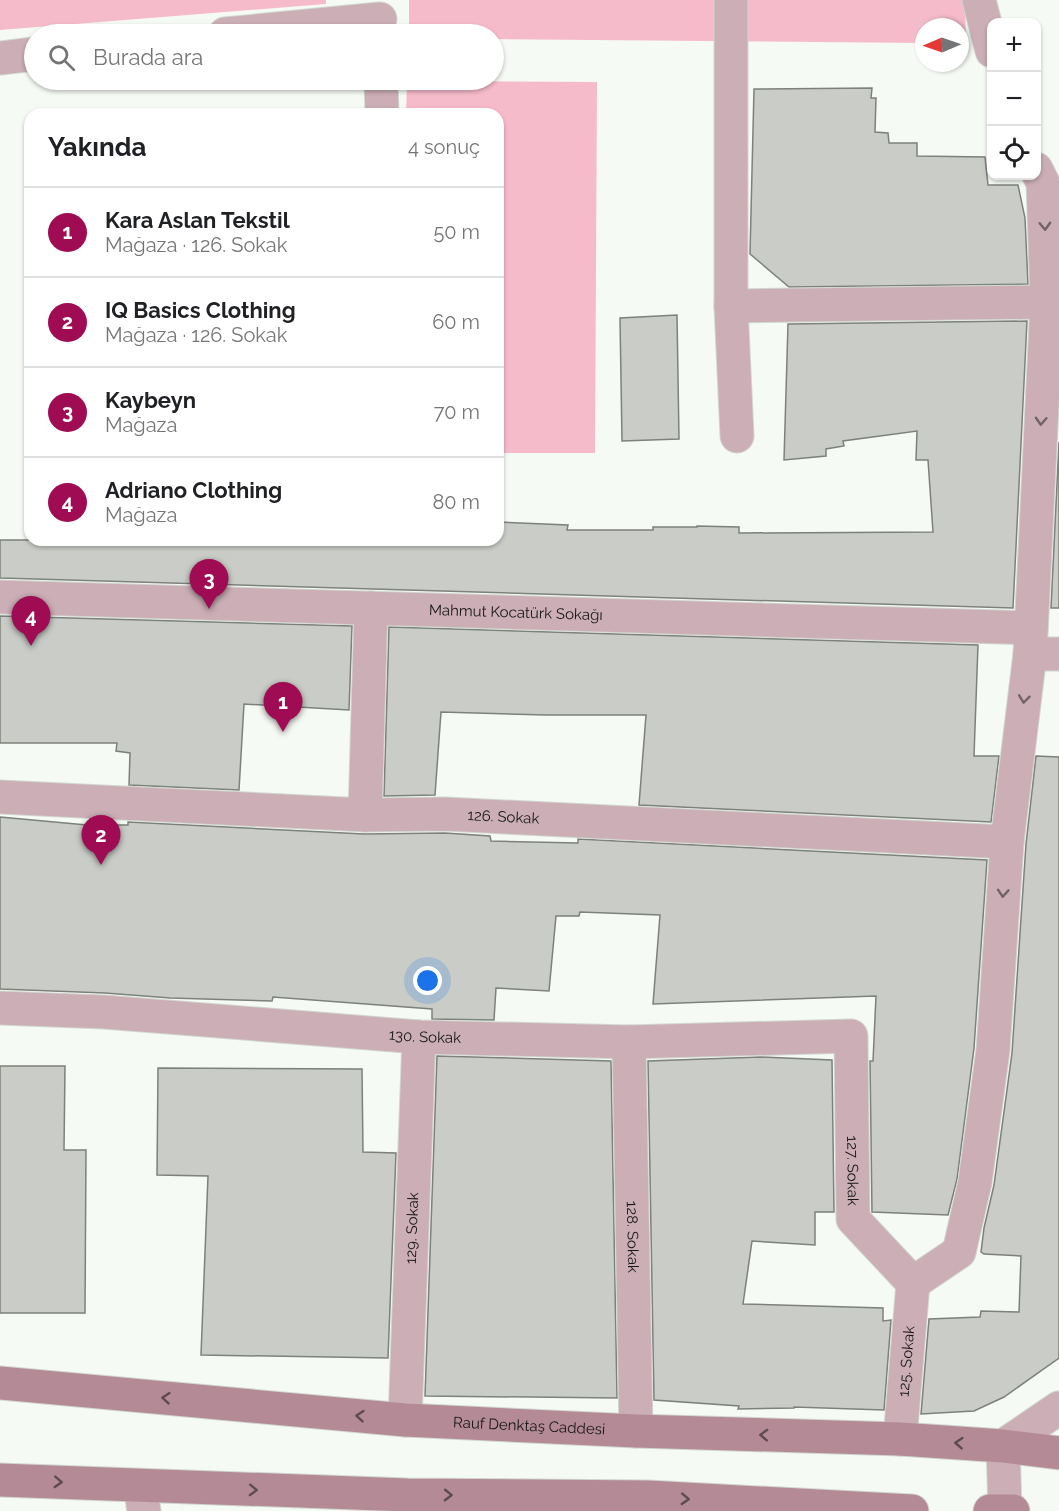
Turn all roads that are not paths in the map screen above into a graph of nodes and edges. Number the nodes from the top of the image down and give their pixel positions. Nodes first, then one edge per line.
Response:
1 (731, 0) edge
2 (979, 0) edge
3 (380, 18) edge
4 (322, 24) edge
5 (987, 31) edge
6 (24, 55) edge
7 (0, 58) edge
8 (381, 90) edge
9 (382, 108) edge
10 (1046, 178) edge
11 (1047, 302) junction
12 (731, 306) junction
13 (737, 436) dead end
14 (0, 597) edge
15 (371, 608) junction
16 (1040, 645) edge
17 (0, 797) edge
18 (365, 814) junction
19 (1007, 842) junction
20 (0, 1008) edge
21 (851, 1036) joint
22 (419, 1037) junction
23 (629, 1042) junction
24 (913, 1283) junction
25 (0, 1383) edge
26 (1059, 1408) edge
27 (405, 1420) junction
28 (636, 1431) junction
29 (900, 1439) junction
30 (1002, 1446) junction
31 (1059, 1453) edge
32 (0, 1480) edge
33 (142, 1498) edge
34 (408, 1503) edge
35 (649, 1504) edge
36 (1005, 1510) edge
37 (912, 1511) edge
38 (990, 1511) edge
39 (1013, 1511) edge

1 - 12 street
2 - 5 street
3 - 4 street
6 - 7 street
8 - 9 street
10 -> 11 street
11 - 12 street
11 -> 16 street
12 - 13 street
14 - 15 street, Mahmut Kocatürk Sokağı
15 - 16 street, Mahmut Kocatürk Sokağı
15 - 18 street
16 -> 19 street
17 - 18 street, 126. Sokak
18 - 19 street, 126. Sokak
19 -> 24 street
20 - 22 street, 130. Sokak
21 - 23 street, 130. Sokak
21 - 24 street, 127. Sokak
22 - 23 street, 130. Sokak
22 - 27 street, 129. Sokak
23 - 28 street, 128. Sokak
24 - 29 street, 125. Sokak
27 -> 25 main road, Rauf Denktaş Caddesi
26 - 30 street
27 - 28 main road, Rauf Denktaş Caddesi
29 -> 28 main road, Rauf Denktaş Caddesi
30 -> 29 main road, Rauf Denktaş Caddesi
30 - 31 main road, Rauf Denktaş Caddesi
30 - 36 street
32 -> 33 main road
33 -> 34 main road
34 -> 35 main road
35 -> 37 main road
36 - 38 main road
36 - 39 main road

